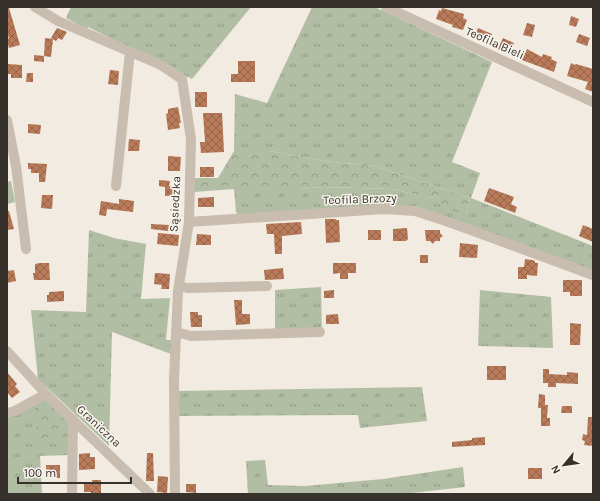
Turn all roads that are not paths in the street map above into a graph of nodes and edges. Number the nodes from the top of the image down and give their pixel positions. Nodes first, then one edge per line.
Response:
1 (35, 7) edge
2 (386, 7) edge
3 (130, 52) junction
4 (593, 102) edge
5 (7, 120) edge
6 (116, 186) dead end
7 (189, 222) junction
8 (26, 249) dead end
9 (593, 275) edge
10 (179, 286) junction
11 (267, 286) dead end
12 (176, 332) junction
13 (320, 332) dead end
14 (7, 351) edge
15 (46, 394) junction
16 (7, 413) edge
17 (73, 419) junction
18 (72, 494) edge
19 (150, 494) edge
20 (175, 494) edge

1 - 3 street, Sąsiedzka
2 - 4 street, Teofila Bieli
3 - 6 street
3 - 7 street, Sąsiedzka
5 - 8 street
7 - 9 street, Teofila Brzozy
7 - 10 street, Sąsiedzka
10 - 11 street
10 - 12 street, Sąsiedzka
12 - 13 street
12 - 20 street, Sąsiedzka
14 - 15 street, Graniczna
15 - 16 street
15 - 17 street, Graniczna
17 - 18 street
17 - 19 street, Graniczna

